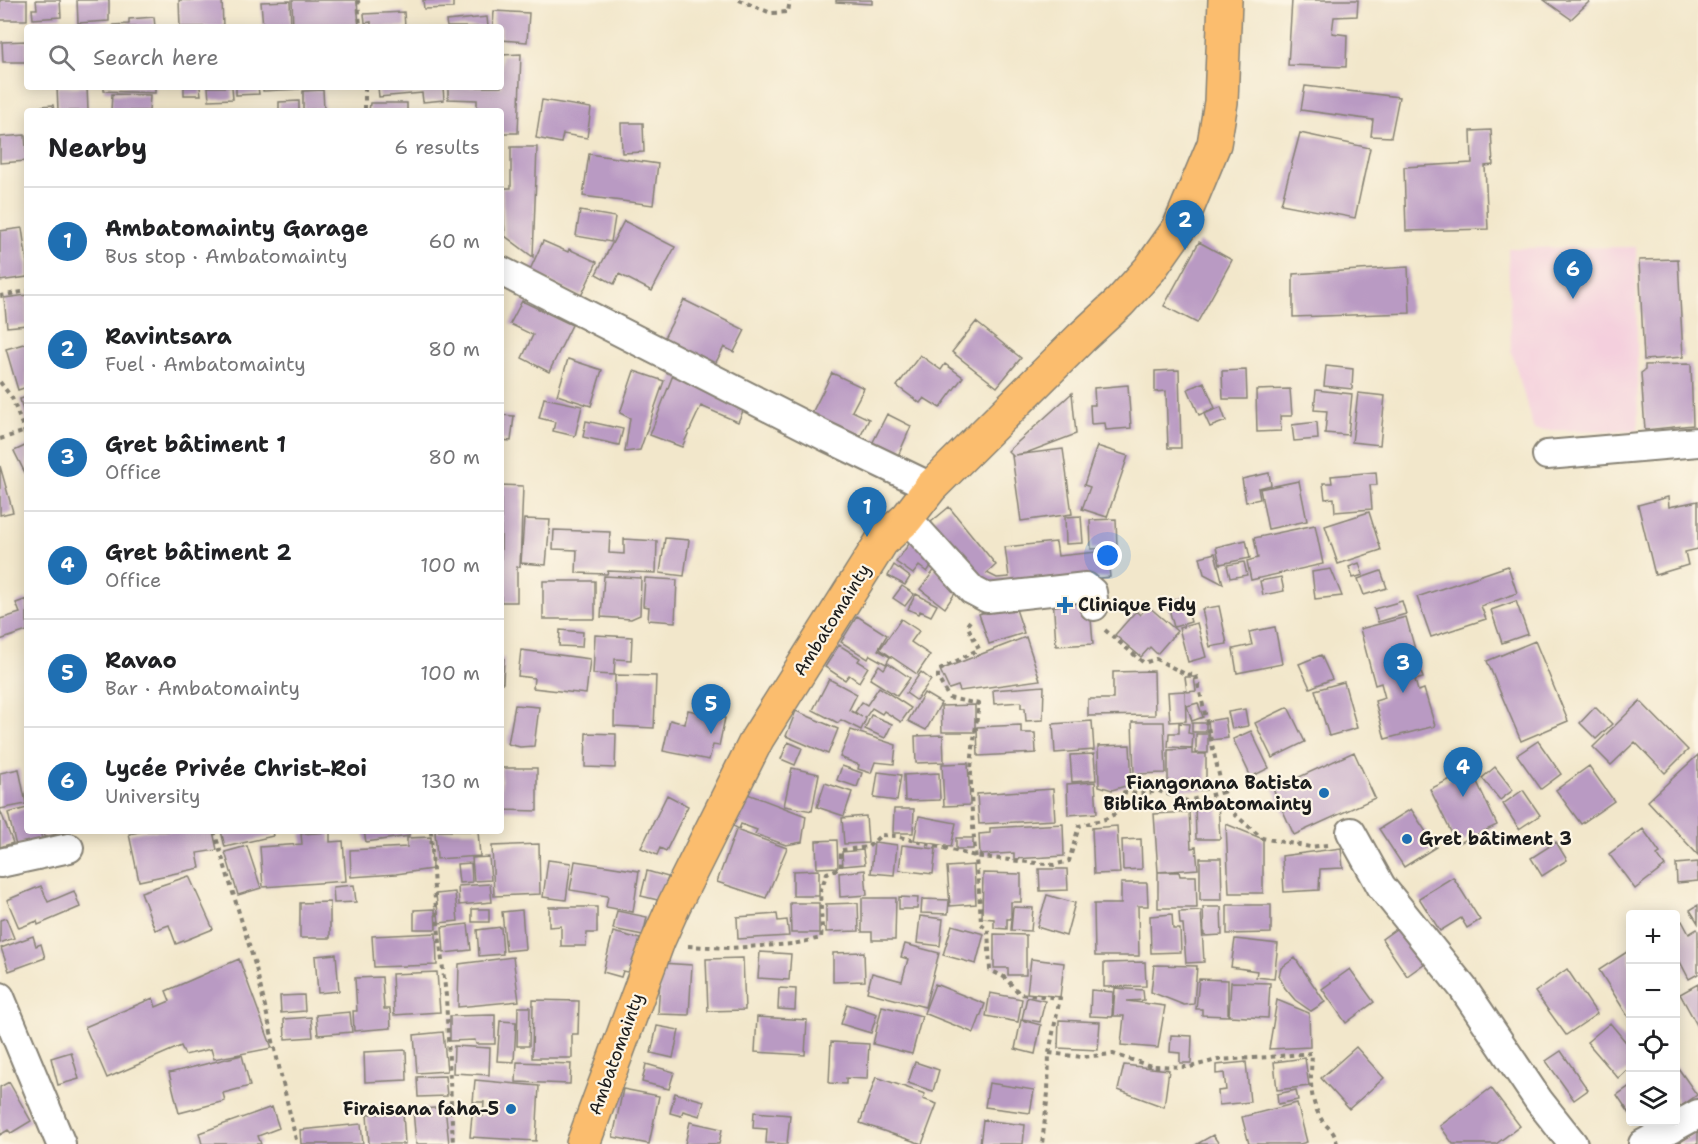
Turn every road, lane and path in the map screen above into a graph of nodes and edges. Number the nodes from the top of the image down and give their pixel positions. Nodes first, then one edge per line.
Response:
1 (358, 0) edge
2 (739, 0) edge
3 (790, 0) edge
4 (1225, 0) edge
5 (360, 24) edge
6 (364, 90) edge
7 (365, 108) edge
8 (504, 273) edge
9 (24, 292) edge
10 (0, 296) edge
11 (0, 382) edge
12 (23, 432) joint
13 (0, 440) edge
14 (1698, 442) edge
15 (1547, 455) dead end
16 (931, 488) junction
17 (907, 518) junction
18 (987, 598) junction
19 (1095, 606) joint
20 (1223, 792) junction
21 (1351, 832) dead end
22 (215, 834) edge
23 (431, 834) edge
24 (1310, 847) dead end
25 (69, 848) dead end
26 (975, 856) junction
27 (0, 863) edge
28 (658, 941) junction
29 (0, 997) edge
30 (1049, 1053) junction
31 (1698, 1114) edge
32 (61, 1144) edge
33 (297, 1144) edge
34 (453, 1144) edge
35 (583, 1144) edge
36 (1042, 1144) edge
37 (1337, 1144) edge
38 (1573, 1144) edge
39 (1643, 1144) edge

1 - 5 path
2 - 3 path
4 - 16 main road, Ambatomainty
6 - 7 path
8 - 16 street
9 - 10 path
11 - 12 path
12 - 13 path
14 - 15 street
16 - 17 main road, Ambatomainty
17 - 18 street
17 - 28 main road, Ambatomainty
18 - 19 street
18 - 26 path
19 - 20 path
20 - 24 path
20 - 26 path
21 - 38 street
22 - 33 path
23 - 34 path
25 - 27 street
26 - 28 path
26 - 30 path
28 - 35 main road, Ambatomainty
29 - 32 street
30 - 36 path
30 - 37 path
31 - 39 street

